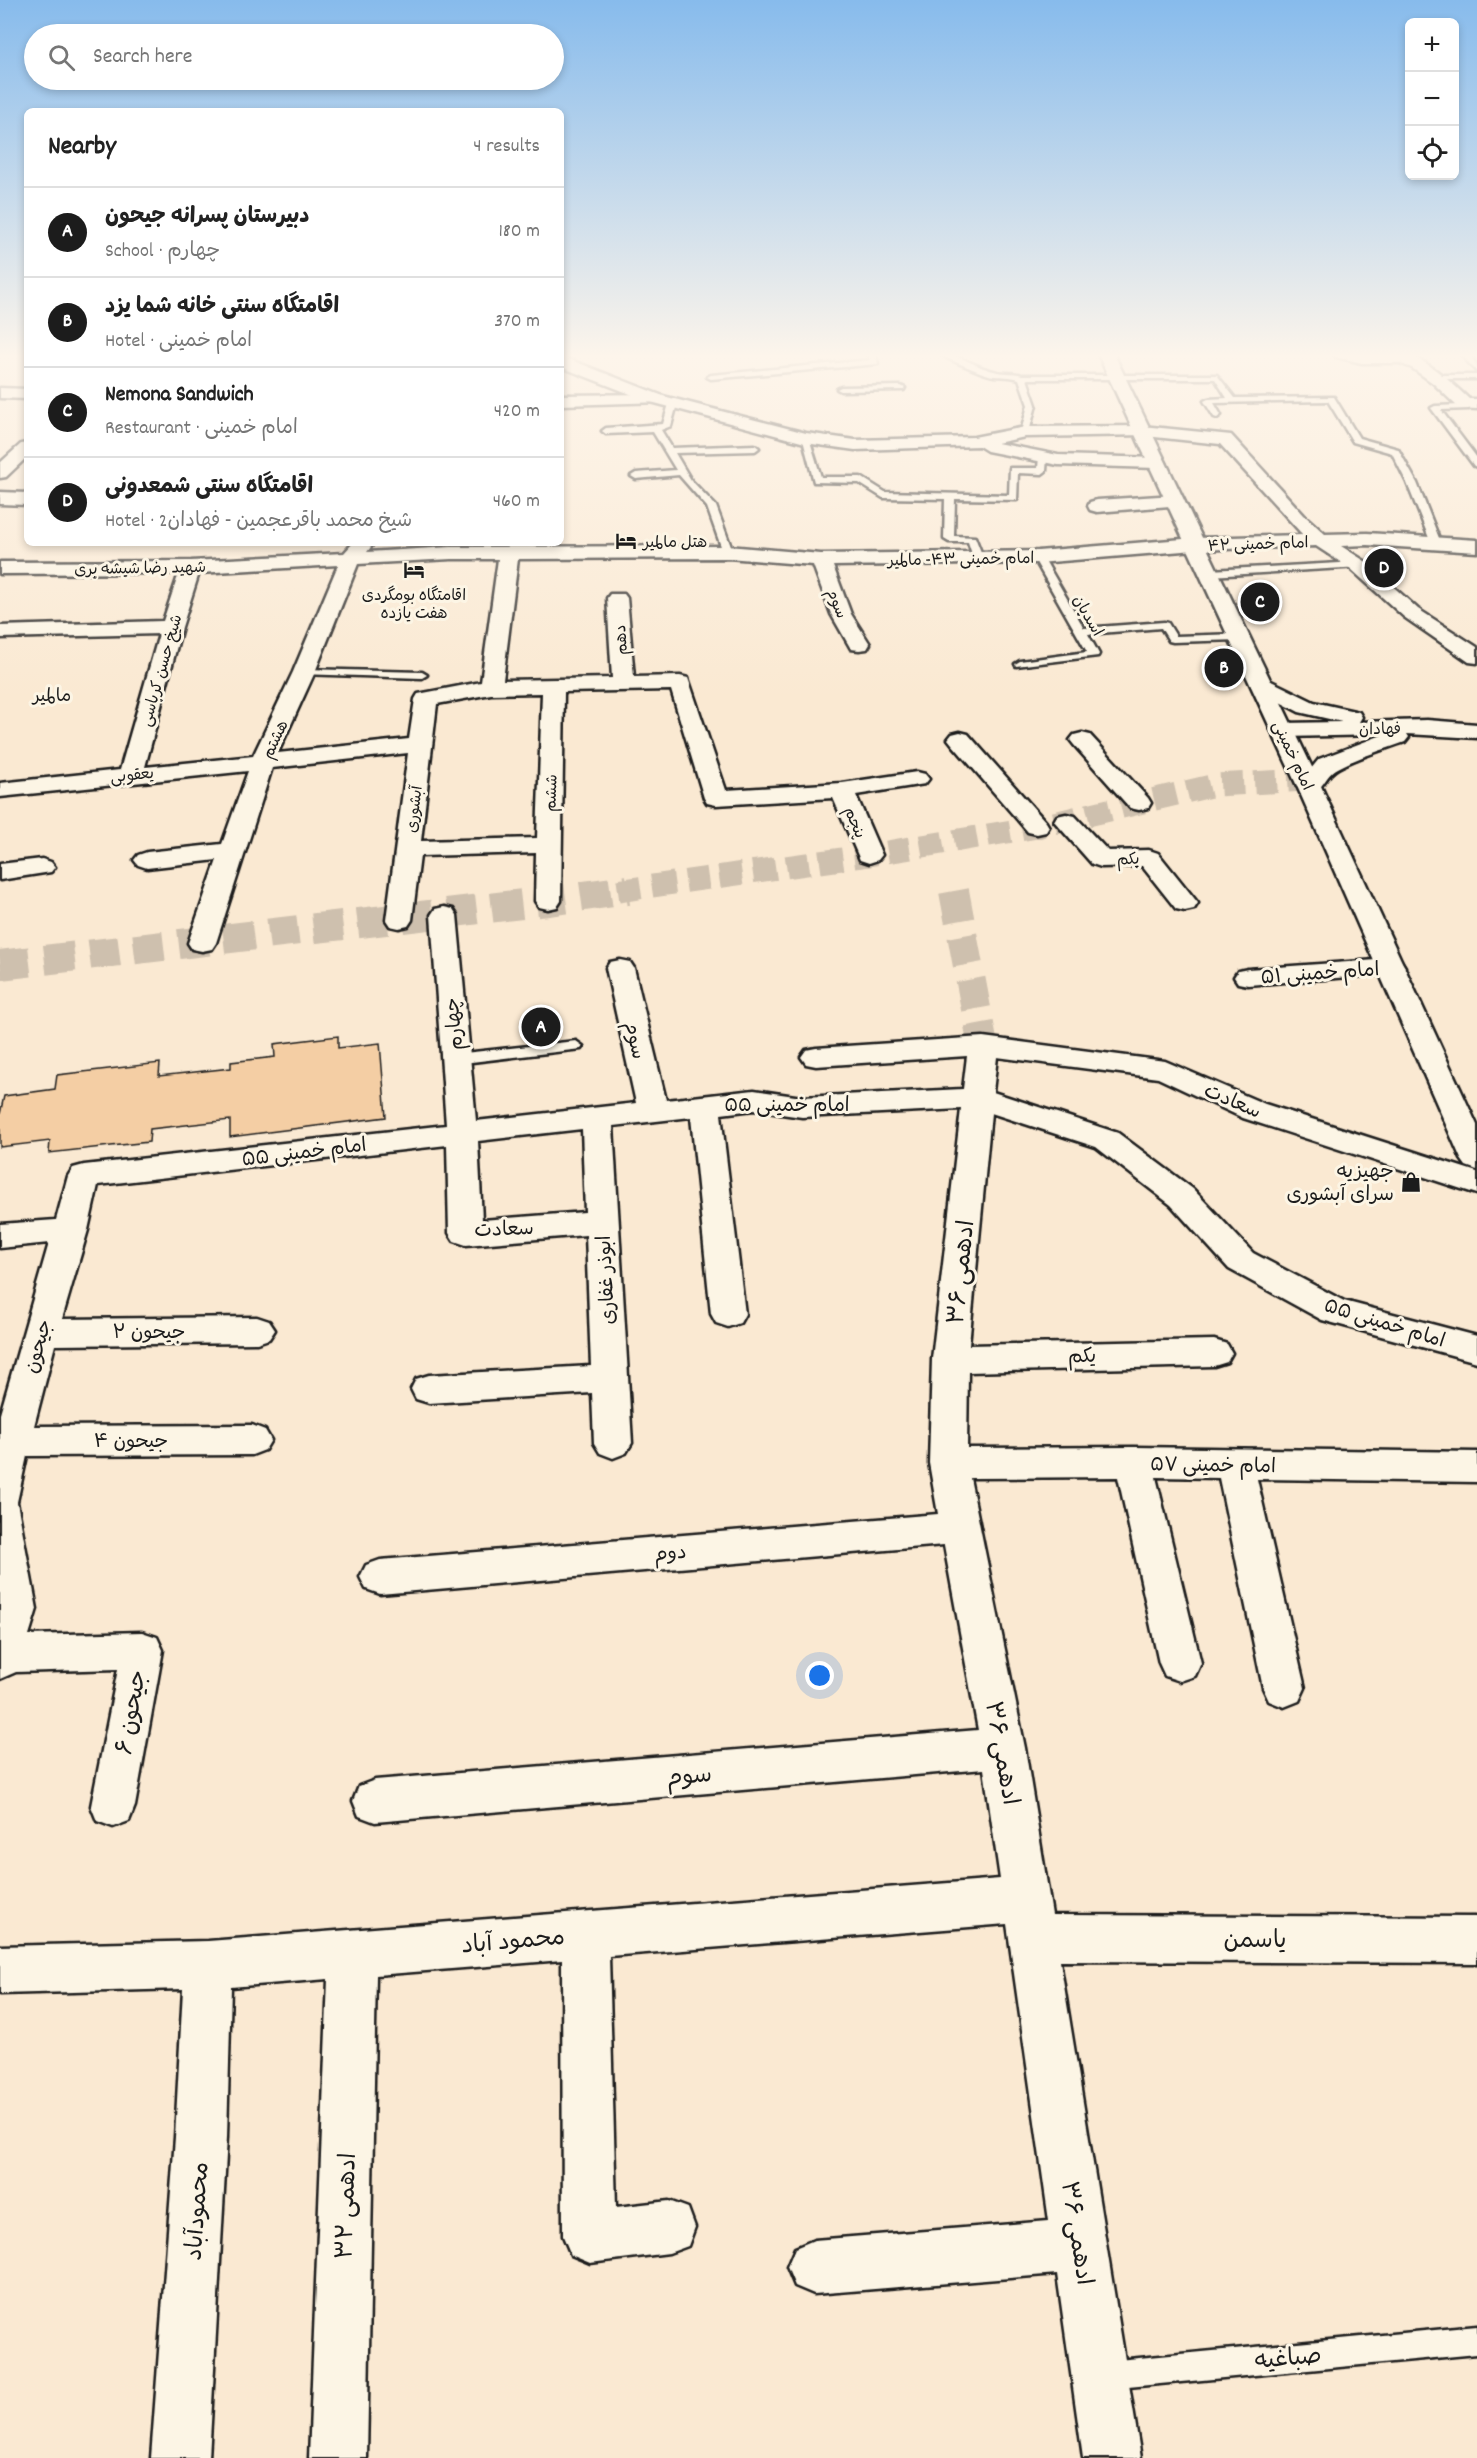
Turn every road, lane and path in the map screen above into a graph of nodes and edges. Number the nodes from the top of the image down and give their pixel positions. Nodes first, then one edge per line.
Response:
1 (680, 469) edge
2 (814, 469) edge
3 (1042, 469) edge
4 (1160, 469) edge
5 (1251, 469) edge
6 (1404, 469) edge
7 (682, 472) junction
8 (636, 476) dead end
9 (950, 497) junction
10 (0, 498) edge
11 (24, 498) edge
12 (1175, 501) junction
13 (1097, 506) dead end
14 (1322, 541) junction
15 (1436, 543) junction
16 (1195, 544) junction
17 (232, 546) edge
18 (1477, 546) edge
19 (453, 548) edge
20 (358, 550) edge
21 (728, 552) junction
22 (509, 553) junction
23 (978, 557) junction
24 (1038, 557) junction
25 (821, 560) junction
26 (186, 562) junction
27 (1358, 565) junction
28 (217, 566) junction
29 (0, 568) edge
30 (1210, 573) junction
31 (617, 598) dead end
32 (171, 627) junction
33 (1081, 631) junction
34 (0, 632) edge
35 (1239, 637) junction
36 (859, 644) dead end
37 (1477, 657) edge
38 (1020, 664) dead end
39 (304, 672) junction
40 (623, 682) junction
41 (1261, 683) junction
42 (553, 685) junction
43 (424, 687) junction
44 (491, 687) junction
45 (1427, 727) junction
46 (1283, 730) junction
47 (1477, 731) edge
48 (960, 739) dead end
49 (1082, 740) dead end
50 (420, 745) junction
51 (263, 760) junction
52 (131, 774) junction
53 (917, 779) dead end
54 (1309, 786) junction
55 (0, 790) edge
56 (842, 790) junction
57 (1139, 803) dead end
58 (1066, 821) dead end
59 (1037, 827) dead end
60 (549, 845) junction
61 (408, 849) junction
62 (233, 851) junction
63 (869, 855) dead end
64 (147, 860) dead end
65 (42, 867) dead end
66 (0, 872) edge
67 (548, 901) dead end
68 (1185, 903) dead end
69 (444, 915) dead end
70 (399, 920) dead end
71 (202, 943) dead end
72 (620, 968) dead end
73 (1391, 968) junction
74 (1248, 977) dead end
75 (576, 1046) dead end
76 (983, 1046) junction
77 (816, 1057) dead end
78 (455, 1059) junction
79 (979, 1098) junction
80 (705, 1105) junction
81 (652, 1111) junction
82 (597, 1117) junction
83 (462, 1133) junction
84 (1477, 1159) edge
85 (1477, 1183) edge
86 (603, 1222) junction
87 (71, 1230) junction
88 (0, 1236) edge
89 (728, 1314) dead end
90 (257, 1330) dead end
91 (41, 1332) junction
92 (1477, 1349) edge
93 (1214, 1353) dead end
94 (950, 1359) junction
95 (610, 1378) junction
96 (429, 1389) dead end
97 (11, 1397) edge
98 (252, 1440) dead end
99 (11, 1441) junction
100 (613, 1443) dead end
101 (1134, 1462) junction
102 (948, 1463) junction
103 (1235, 1465) junction
104 (1477, 1467) edge
105 (0, 1498) edge
106 (0, 1506) edge
107 (961, 1528) junction
108 (380, 1577) dead end
109 (9, 1610) edge
110 (1, 1657) edge
111 (1180, 1663) dead end
112 (1284, 1688) dead end
113 (1003, 1748) junction
114 (375, 1801) dead end
115 (113, 1806) dead end
116 (1029, 1919) junction
117 (585, 1934) junction
118 (1477, 1940) edge
119 (353, 1953) junction
120 (208, 1965) junction
121 (0, 1970) edge
122 (669, 2227) dead end
123 (1080, 2245) junction
124 (814, 2266) dead end
125 (1477, 2340) edge
126 (1100, 2375) junction
127 (180, 2458) edge
128 (338, 2458) edge
129 (1112, 2458) edge

1 - 7 lane
2 - 9 lane
3 - 9 lane
4 - 12 street, امام خمینی
5 - 14 street
6 - 15 lane
7 - 8 lane
7 - 21 lane
9 - 23 lane
10 - 11 street
12 - 13 street
12 - 16 street, امام خمینی
14 - 15 street, امام خمینی ۴۲
14 - 16 street, امام خمینی ۴۲
14 - 27 street
15 - 18 street, امام خمینی ۴۲
16 - 24 street, امام خمینی ۴۳- مالمیر
16 - 30 street, امام خمینی
17 - 28 street
19 - 20 street, شهید رضا شیشه بری
19 - 22 street, شهید رضا شیشه بری
20 - 28 street, شهید رضا شیشه بری
20 - 39 street, هشتم
21 - 22 street, امام خمینی ۴۳- مالمیر
21 - 25 street, امام خمینی ۴۳- مالمیر
22 - 44 street
23 - 24 street, امام خمینی ۴۳- مالمیر
23 - 25 street, امام خمینی ۴۳- مالمیر
24 - 33 lane, اسدیان
25 - 36 street, سوم
26 - 28 street, شهید رضا شیشه بری
26 - 29 street, شهید رضا شیشه بری
26 - 32 street, شیخ حسن کرباسی
27 - 30 lane
27 - 37 street
30 - 35 street, امام خمینی
31 - 40 street, دهم
32 - 34 street
32 - 52 street, شیخ حسن کرباسی
33 - 35 lane
33 - 38 lane, اسدیان
35 - 41 street, امام خمینی
39 - 43 lane
39 - 51 street, هشتم
40 - 42 street
40 - 56 street
41 - 45 street
41 - 46 street, امام خمینی
42 - 44 street
42 - 60 street, ششم
43 - 44 street
43 - 50 street, آبشوری
45 - 46 street, فهادان
45 - 47 street, فهادان
45 - 54 street
46 - 54 street, امام خمینی
48 - 59 street
49 - 57 street
50 - 51 street, یعقوبی
50 - 61 street, آبشوری
51 - 52 street, یعقوبی
51 - 62 street, هشتم
52 - 55 street, یعقوبی
53 - 56 street
54 - 73 street, امام خمینی
56 - 63 street, پنجم
58 - 68 street, یکم
60 - 61 street
60 - 67 street, ششم
61 - 70 street, آبشوری
62 - 64 street
62 - 71 street, هشتم
65 - 66 street
69 - 78 street, چهارم
72 - 81 street, سوم
73 - 74 street, امام خمینی ۵۱
73 - 84 street, امام خمینی
75 - 78 lane
76 - 77 street, سعادت
76 - 79 street, ادهمی ۳۶
76 - 85 street, سعادت
78 - 83 street, چهارم
79 - 80 street, امام خمینی ۵۵
79 - 92 street, امام خمینی ۵۵
79 - 94 street, ادهمی ۳۶
80 - 81 street, امام خمینی ۵۵
80 - 89 street
81 - 82 street, امام خمینی ۵۵
82 - 83 street, امام خمینی ۵۵
82 - 86 street, ابوذر غفاری
83 - 86 street, سعادت
83 - 87 street, امام خمینی ۵۵
86 - 95 street, ابوذر غفاری
87 - 88 street
87 - 91 street, جیحون
90 - 91 street, جیحون ۲
91 - 97 street, جیحون
93 - 94 street, یکم
94 - 102 street, ادهمی ۳۶
95 - 96 street
95 - 100 street, ابوذر غفاری
97 - 99 street, جیحون
98 - 99 street, جیحون ۴
99 - 105 street, جیحون
101 - 102 street, امام خمینی ۵۷
101 - 103 street, امام خمینی ۵۷
101 - 111 street
102 - 107 street, ادهمی ۳۶
103 - 104 street, امام خمینی ۵۷
103 - 112 street
106 - 109 street
107 - 108 street, دوم
107 - 113 street, ادهمی ۳۶
109 - 110 street
110 - 115 street, جیحون ۶
113 - 114 street, سوم
113 - 116 street, ادهمی ۳۶
116 - 117 street, محمود آباد
116 - 118 street, یاسمن
116 - 123 street, ادهمی ۳۶
117 - 119 street, محمود آباد
117 - 122 street
119 - 120 street, محمود آباد
119 - 128 street, ادهمی ۳۲
120 - 121 street, محمود آباد
120 - 127 street, محمودآباد
123 - 124 street
123 - 126 street, ادهمی ۳۶
125 - 126 lane, صباغیه
126 - 129 street, ادهمی ۳۶

